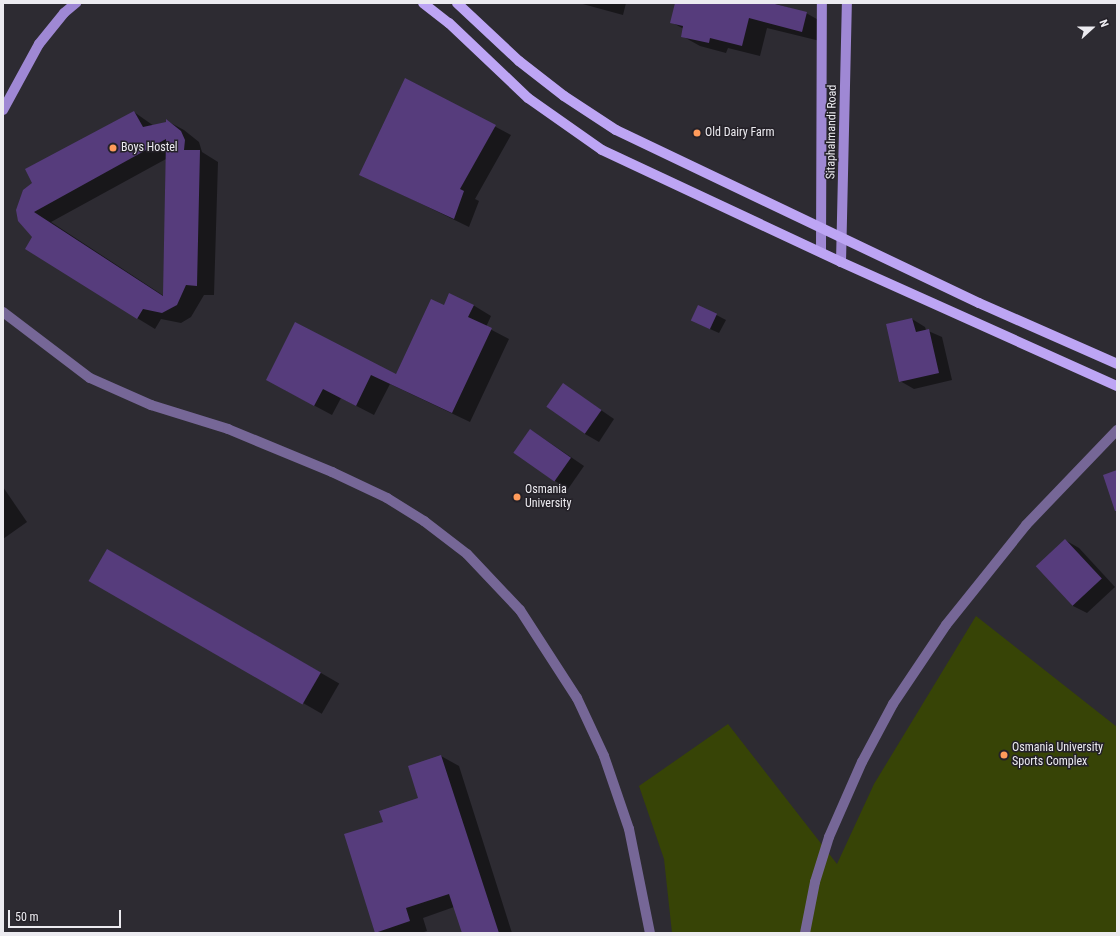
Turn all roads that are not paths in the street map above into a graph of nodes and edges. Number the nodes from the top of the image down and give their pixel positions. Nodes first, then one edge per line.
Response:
1 (76, 3) edge
2 (423, 3) edge
3 (457, 3) edge
4 (822, 3) edge
5 (847, 3) edge
6 (3, 110) edge
7 (821, 226) junction
8 (843, 236) junction
9 (821, 252) junction
10 (841, 262) junction
11 (3, 312) edge
12 (1117, 364) edge
13 (1117, 386) edge
14 (1117, 430) edge
15 (650, 933) edge
16 (805, 933) edge

1 - 6 main road
2 - 9 main road
3 - 7 main road
4 - 7 main road, Sitaphalmandi Road
5 - 8 main road, Sitaphalmandi Road
7 - 8 main road
7 - 9 main road, Sitaphalmandi Road
8 - 10 main road, Sitaphalmandi Road
8 - 12 main road
9 - 10 main road
10 - 13 main road
11 - 15 street
14 - 16 street

